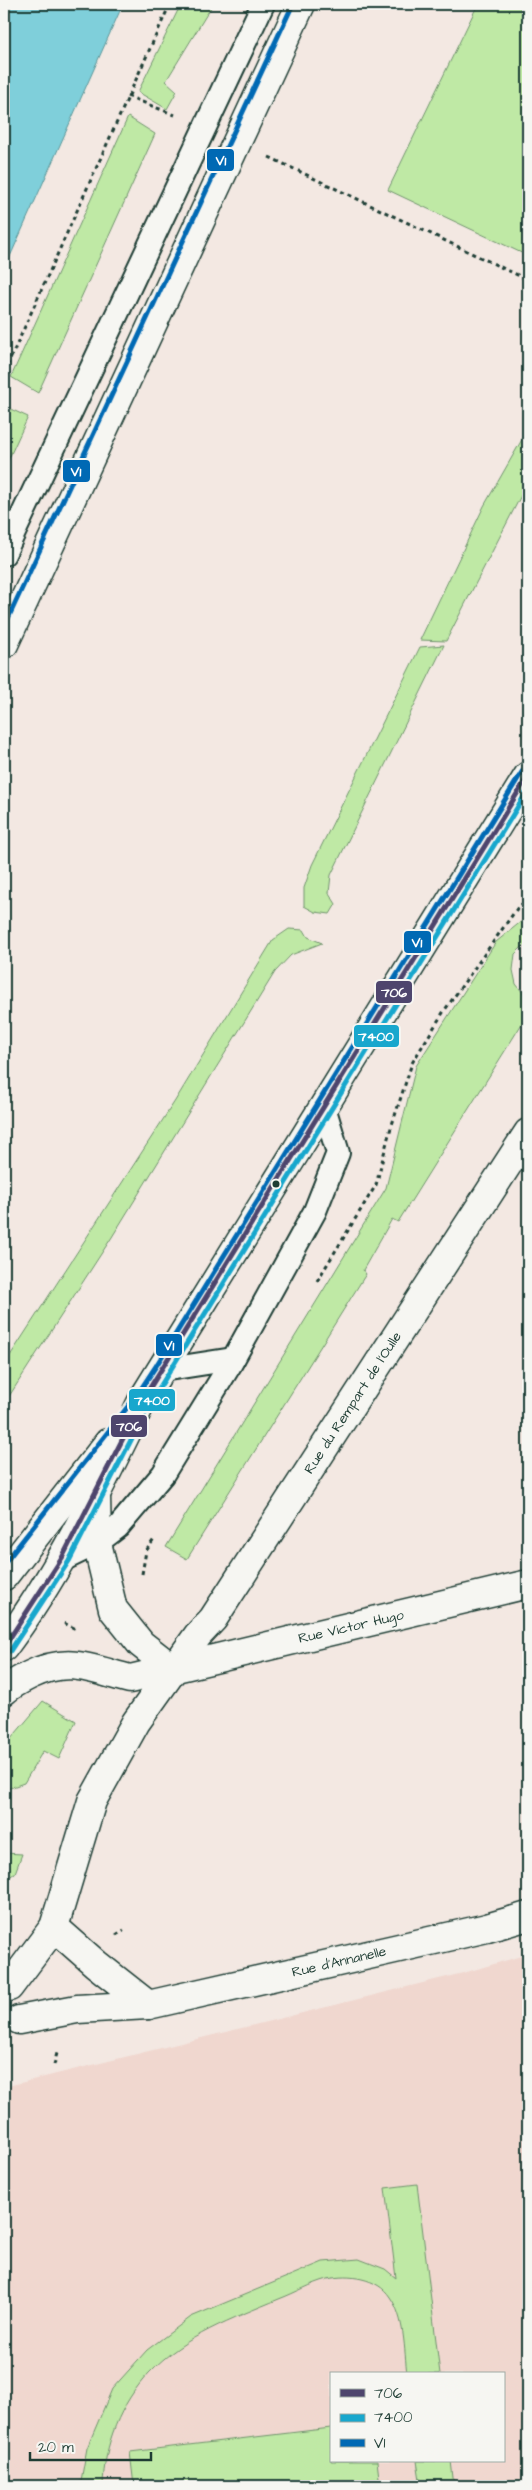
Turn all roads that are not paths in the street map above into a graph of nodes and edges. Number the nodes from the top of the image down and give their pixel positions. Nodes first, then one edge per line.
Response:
1 (263, 4) edge
2 (301, 4) edge
3 (4, 554) edge
4 (4, 644) edge
5 (528, 776) edge
6 (324, 1107) junction
7 (528, 1133) edge
8 (233, 1359) junction
9 (162, 1370) junction
10 (143, 1399) junction
11 (96, 1494) junction
12 (97, 1543) junction
13 (58, 1562) junction
14 (4, 1576) edge
15 (528, 1584) edge
16 (4, 1647) edge
17 (173, 1669) junction
18 (4, 1691) edge
19 (528, 1916) edge
20 (54, 1927) junction
21 (6, 1985) edge
22 (148, 2005) junction
23 (11, 2028) edge

1 - 3 lane
2 - 4 street
5 - 6 street
6 - 8 lane
6 - 9 street
7 - 17 street, Rue du Rempart de l'Oulle
8 - 9 lane
8 - 12 lane
9 - 10 street
10 - 11 street
10 - 14 street
11 - 12 street
11 - 13 street
12 - 13 lane
12 - 17 street
13 - 16 street
15 - 17 street, Rue Victor Hugo
17 - 18 street, Rue Victor Hugo
17 - 20 street, Rue du Rempart de l'Oulle
19 - 22 street, Rue d'Annanelle
20 - 21 street
20 - 22 street
21 - 23 street
22 - 23 street, Rue d'Annanelle

